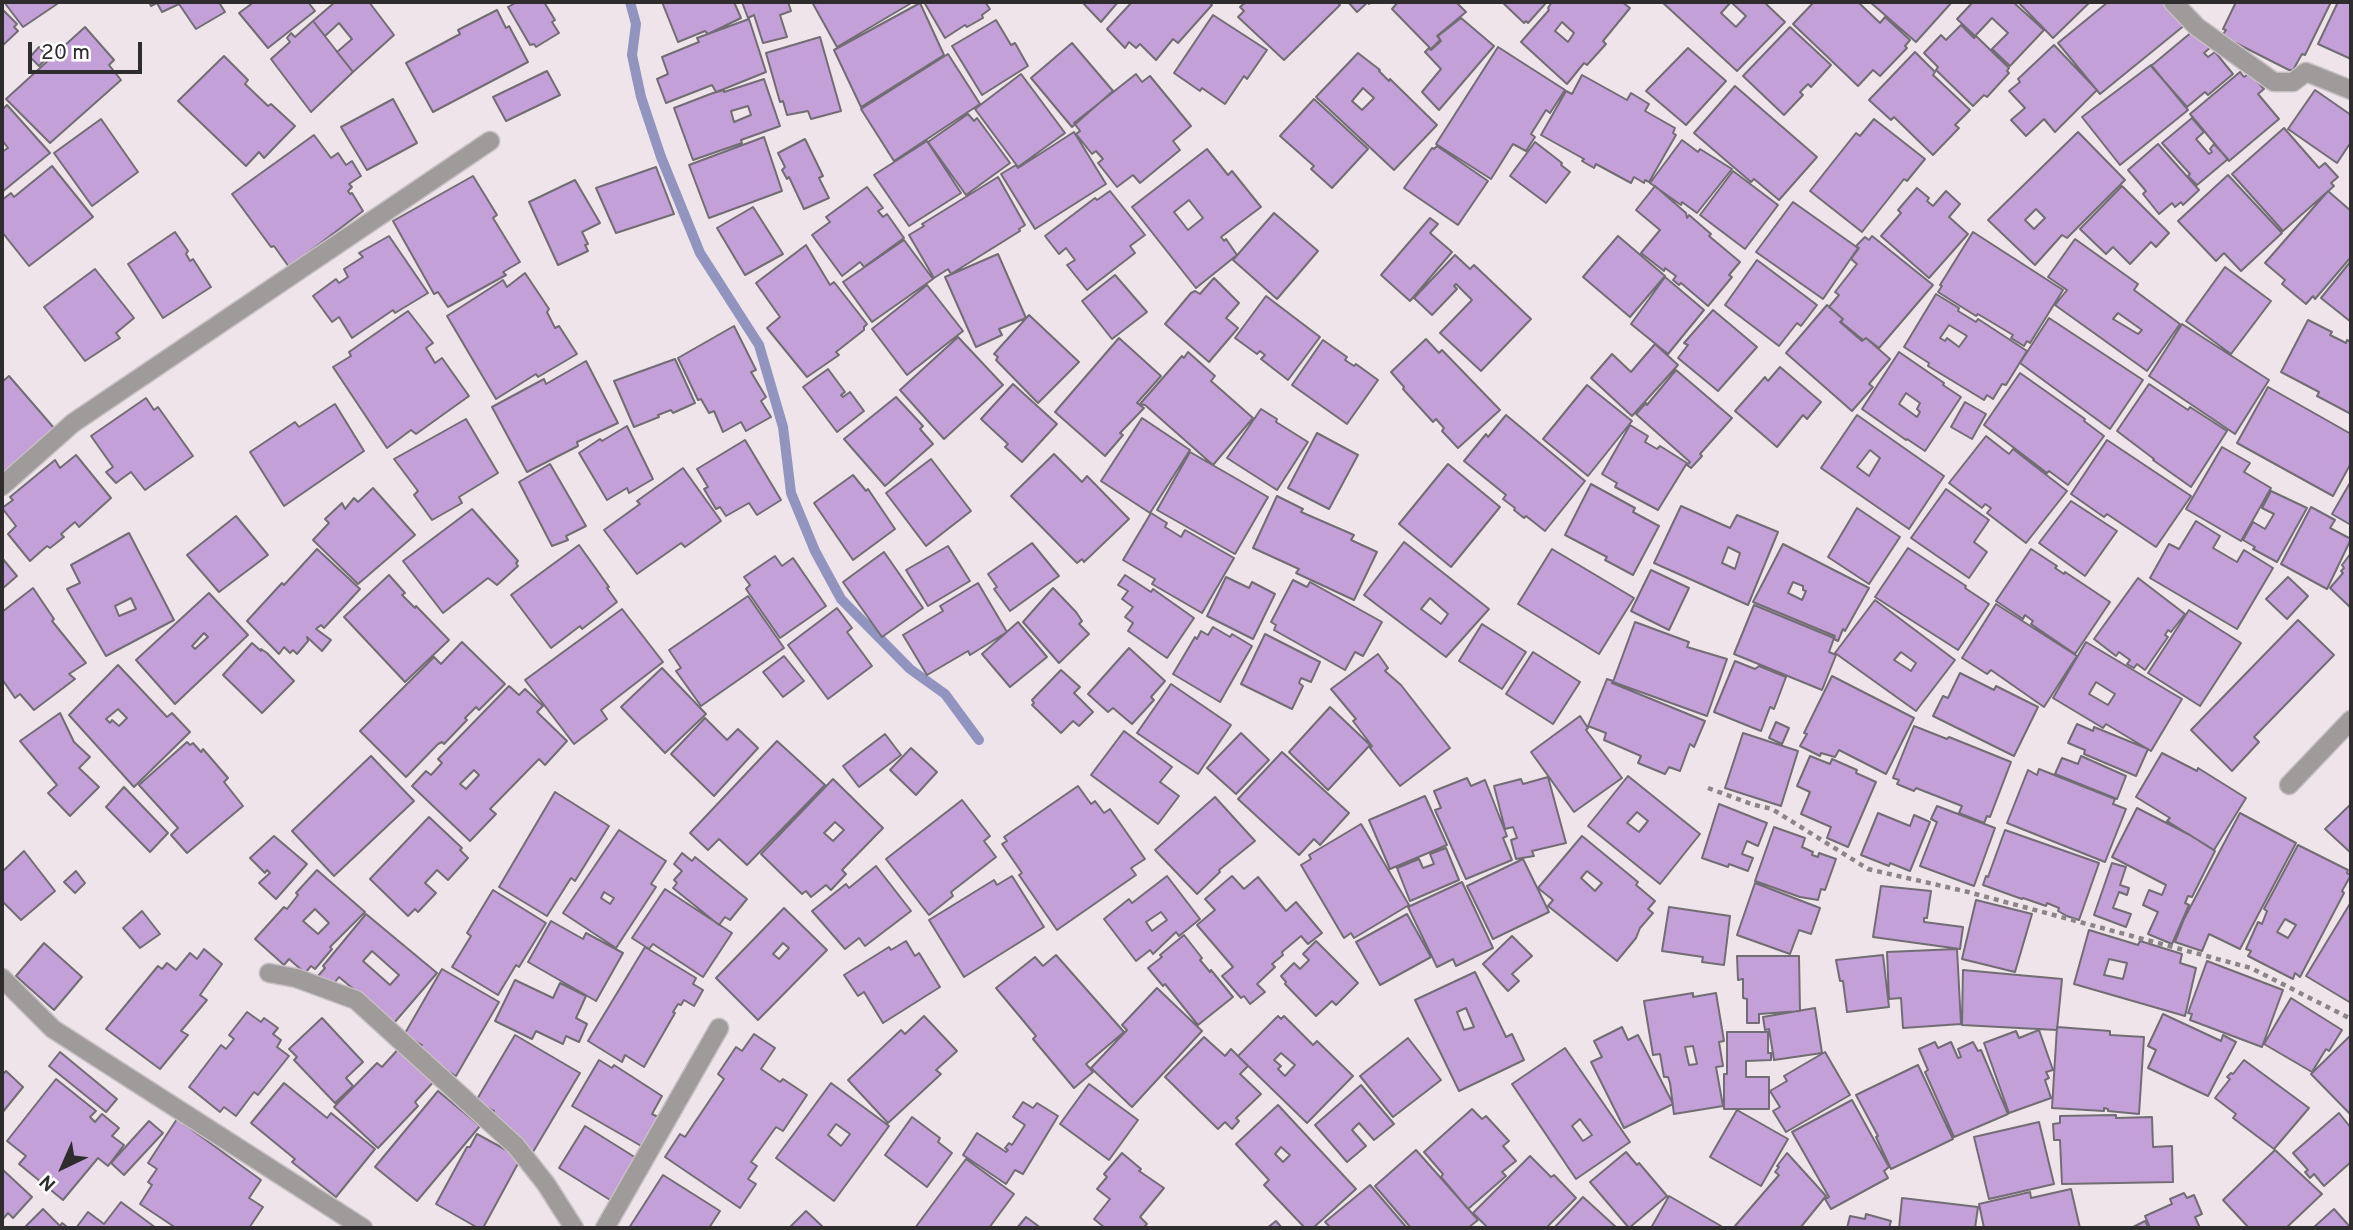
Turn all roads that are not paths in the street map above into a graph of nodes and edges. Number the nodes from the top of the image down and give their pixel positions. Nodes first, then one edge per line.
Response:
1 (2173, 2) edge
2 (2351, 90) edge
3 (489, 141) dead end
4 (2, 486) edge
5 (2351, 720) edge
6 (2290, 785) dead end
7 (270, 973) dead end
8 (2, 978) edge
9 (719, 1028) dead end
10 (363, 1228) edge
11 (574, 1228) edge
12 (605, 1228) edge

1 - 2 street
3 - 4 street
5 - 6 street
7 - 11 street
8 - 10 street
9 - 12 street

